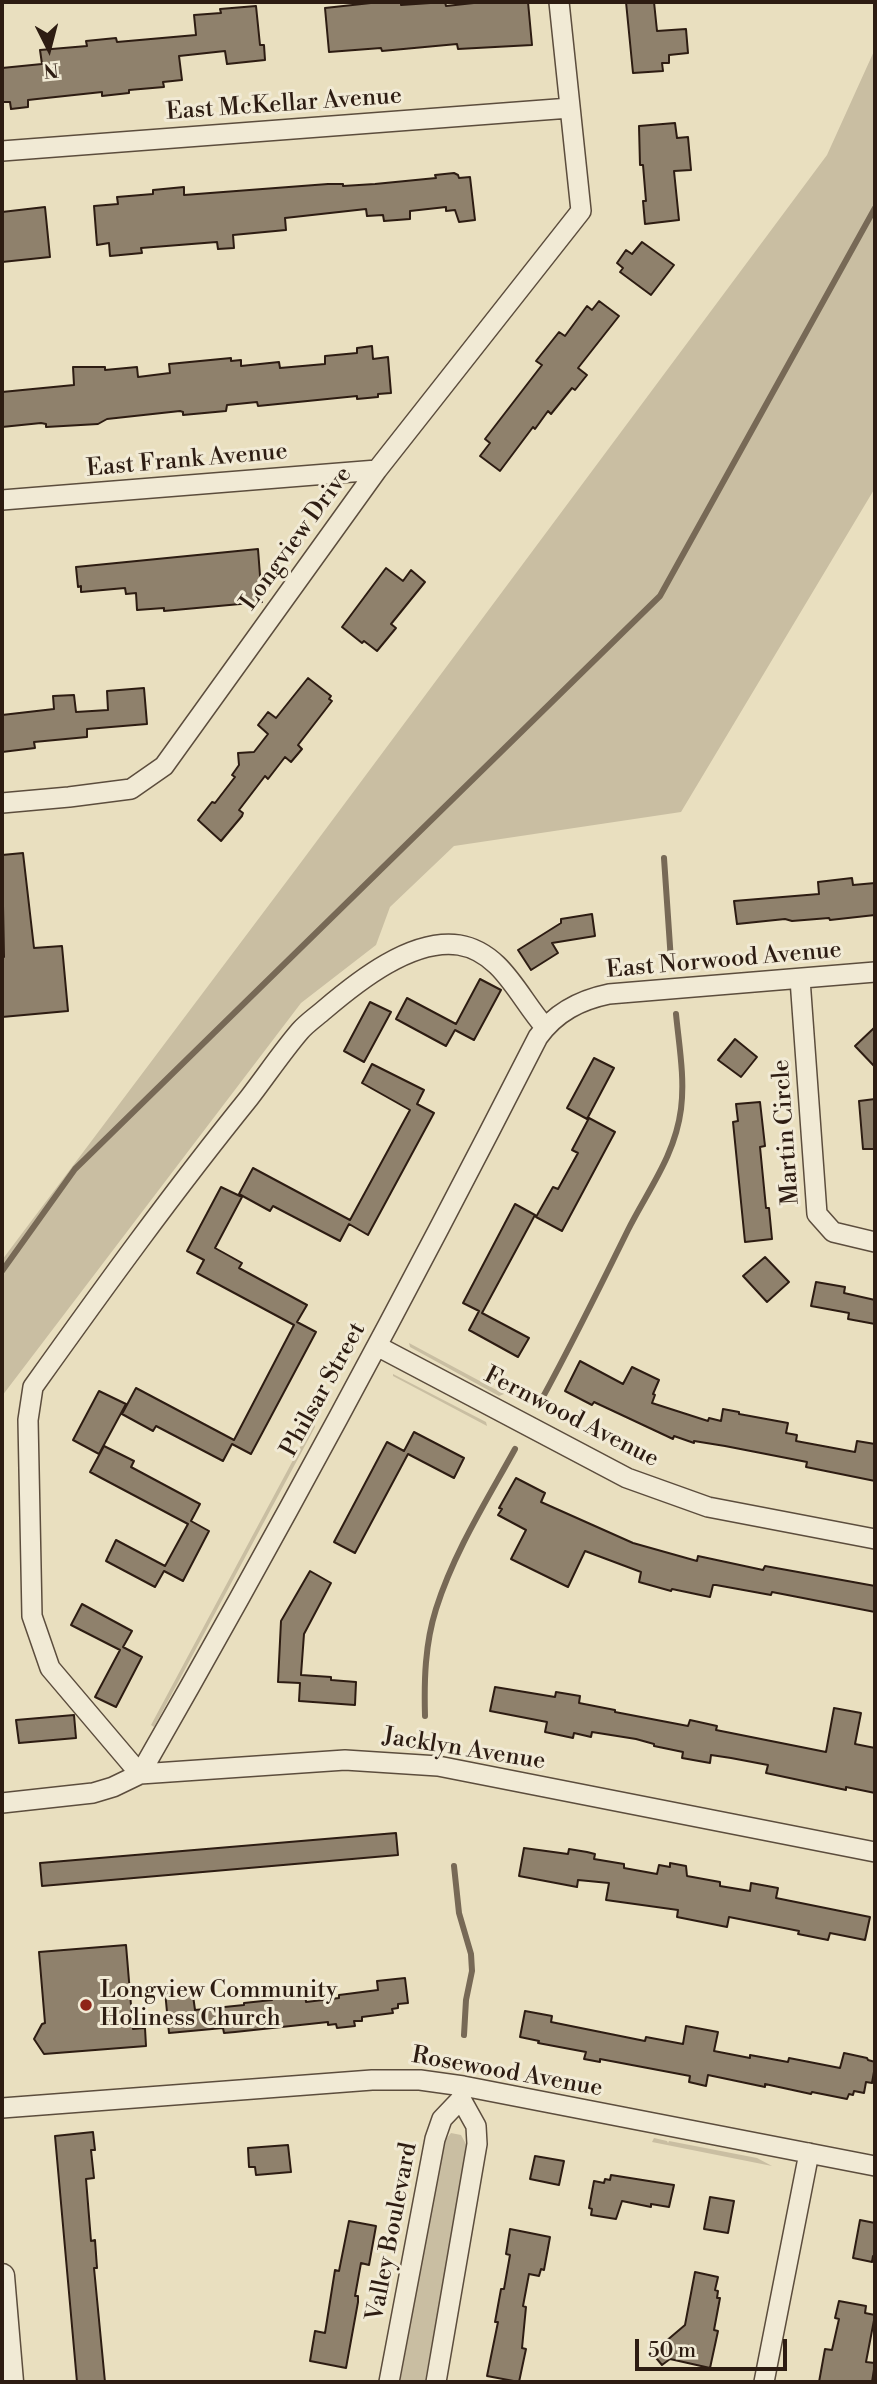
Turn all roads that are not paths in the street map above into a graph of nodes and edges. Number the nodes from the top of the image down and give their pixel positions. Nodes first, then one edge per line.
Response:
1 (559, 2) edge
2 (570, 108) junction
3 (2, 151) edge
4 (377, 470) junction
5 (2, 500) edge
6 (2, 803) edge
7 (875, 972) edge
8 (800, 979) junction
9 (545, 1027) junction
10 (875, 1242) edge
11 (377, 1346) junction
12 (875, 1539) edge
13 (140, 1774) junction
14 (2, 1803) edge
15 (875, 1852) edge
16 (462, 2092) junction
17 (2, 2108) edge
18 (809, 2152) junction
19 (875, 2166) edge
20 (2, 2276) edge
21 (11, 2382) edge
22 (389, 2382) edge
23 (436, 2382) edge
24 (764, 2382) edge

1 - 2 street
2 - 3 street, East McKellar Avenue
2 - 4 street, Longview Drive
4 - 5 street, East Frank Avenue
4 - 6 street, Longview Drive
7 - 8 street, East Norwood Avenue
8 - 9 street, East Norwood Avenue
8 - 10 street, Martin Circle
9 - 11 street, Philsar Street
9 - 13 street
11 - 12 street, Fernwood Avenue
11 - 13 street, Philsar Street
13 - 14 street, Jacklyn Avenue
13 - 15 street, Jacklyn Avenue
16 - 17 street, Rosewood Avenue
16 - 18 street, Rosewood Avenue
16 - 22 street, Valley Boulevard
16 - 23 street
18 - 19 street, Rosewood Avenue
18 - 24 street
20 - 21 street

